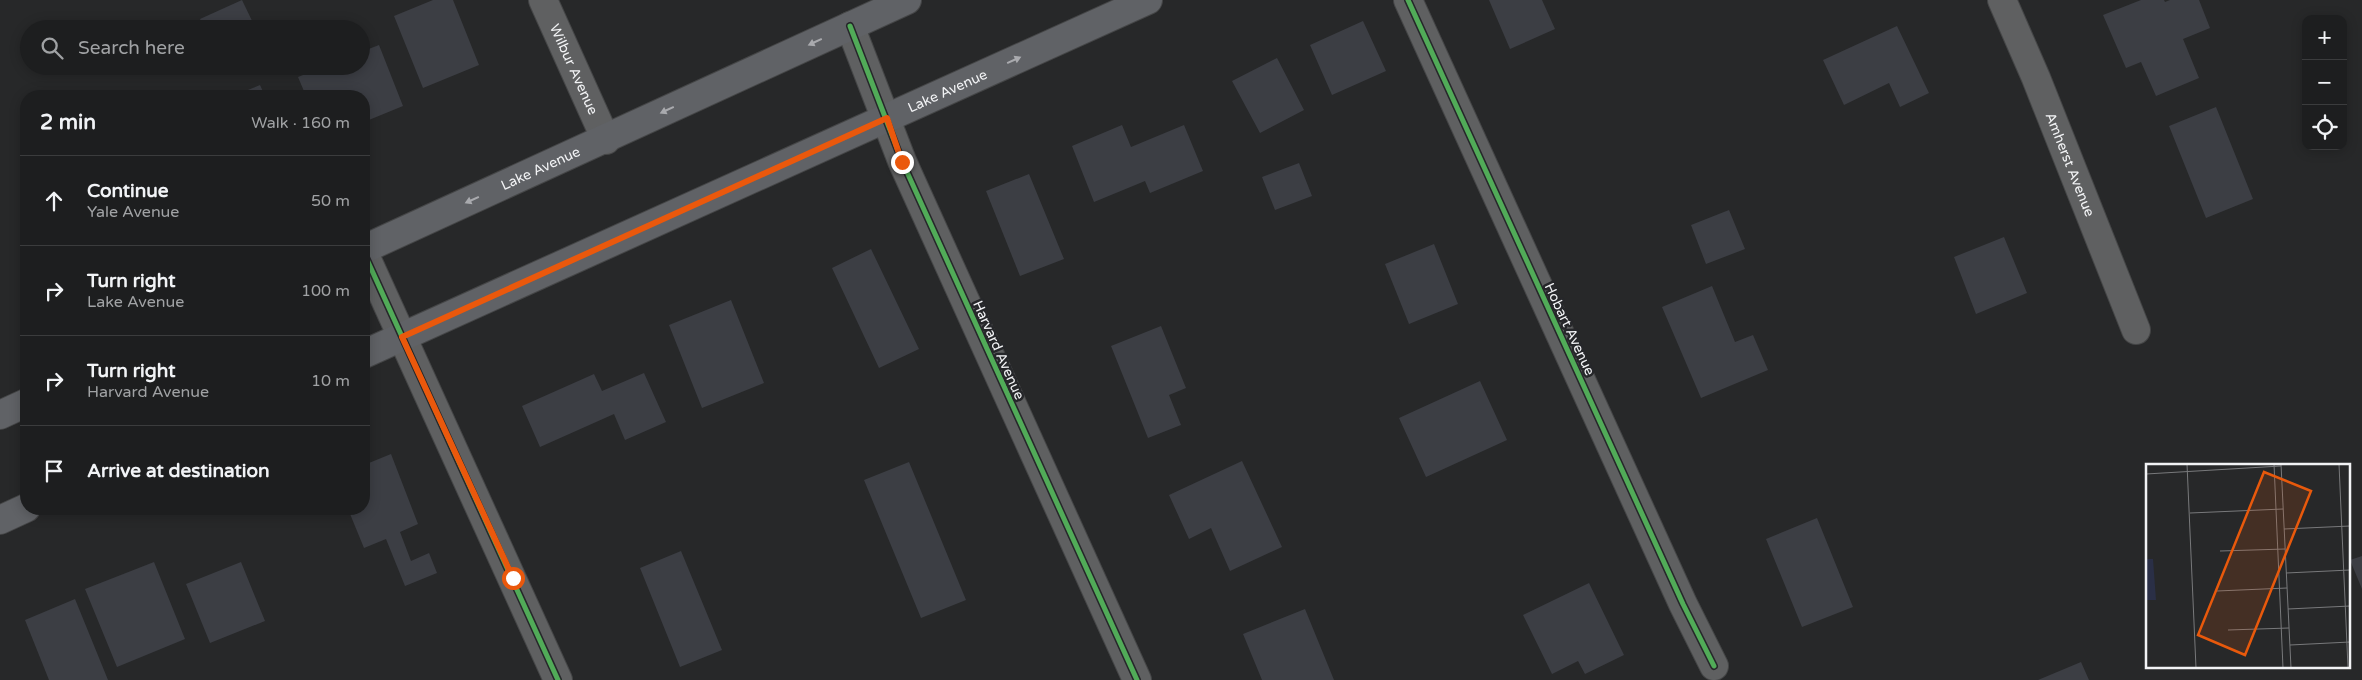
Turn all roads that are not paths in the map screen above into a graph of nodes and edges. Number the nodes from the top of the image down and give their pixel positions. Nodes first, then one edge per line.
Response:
1 (543, 0) edge
2 (907, 0) edge
3 (1148, 0) edge
4 (1408, 0) edge
5 (2002, 0) edge
6 (850, 26) junction
7 (887, 118) junction
8 (606, 140) junction
9 (370, 247) edge
10 (370, 266) edge
11 (2136, 330) dead end
12 (402, 337) junction
13 (370, 351) edge
14 (20, 406) edge
15 (0, 415) edge
16 (20, 511) edge
17 (0, 520) edge
18 (1714, 666) dead end
19 (558, 680) edge
20 (1137, 680) edge

1 - 8 street, Wilbur Avenue
2 - 6 main road, Lake Avenue
7 -> 3 main road, Lake Avenue
4 - 18 street, Hobart Avenue
5 - 11 street, Amherst Avenue
6 - 7 street, Harvard Avenue
6 -> 8 main road, Lake Avenue
7 - 12 main road, Lake Avenue
7 - 20 street, Harvard Avenue
8 -> 9 main road, Lake Avenue
10 - 12 street
12 - 13 main road, Lake Avenue
12 - 19 street
14 - 15 main road
16 - 17 main road

